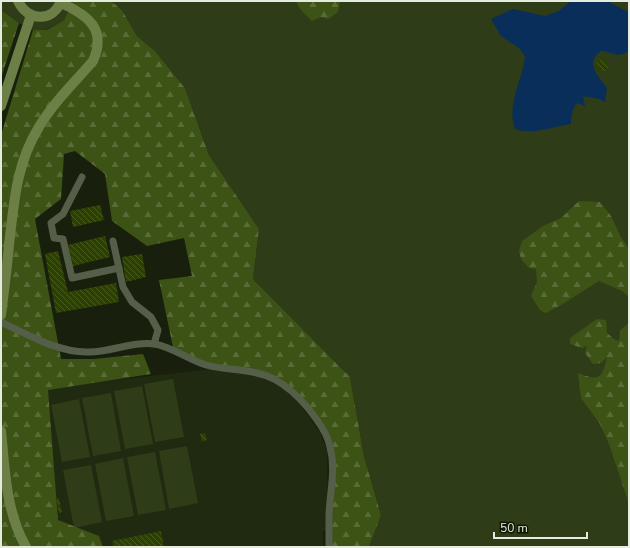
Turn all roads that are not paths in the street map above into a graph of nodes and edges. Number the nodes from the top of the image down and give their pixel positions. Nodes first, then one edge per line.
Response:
1 (18, 1) edge
2 (61, 2) edge
3 (31, 15) junction
4 (1, 106) edge
5 (82, 177) dead end
6 (113, 241) dead end
7 (119, 268) junction
8 (1, 315) edge
9 (1, 322) edge
10 (154, 344) junction
11 (1, 431) edge
12 (26, 547) edge
13 (329, 547) edge

1 - 3 main road
2 - 3 main road
2 - 8 main road
3 - 4 main road
5 - 7 lane
6 - 7 lane
7 - 10 lane
9 - 10 lane
10 - 13 lane
11 - 12 main road

